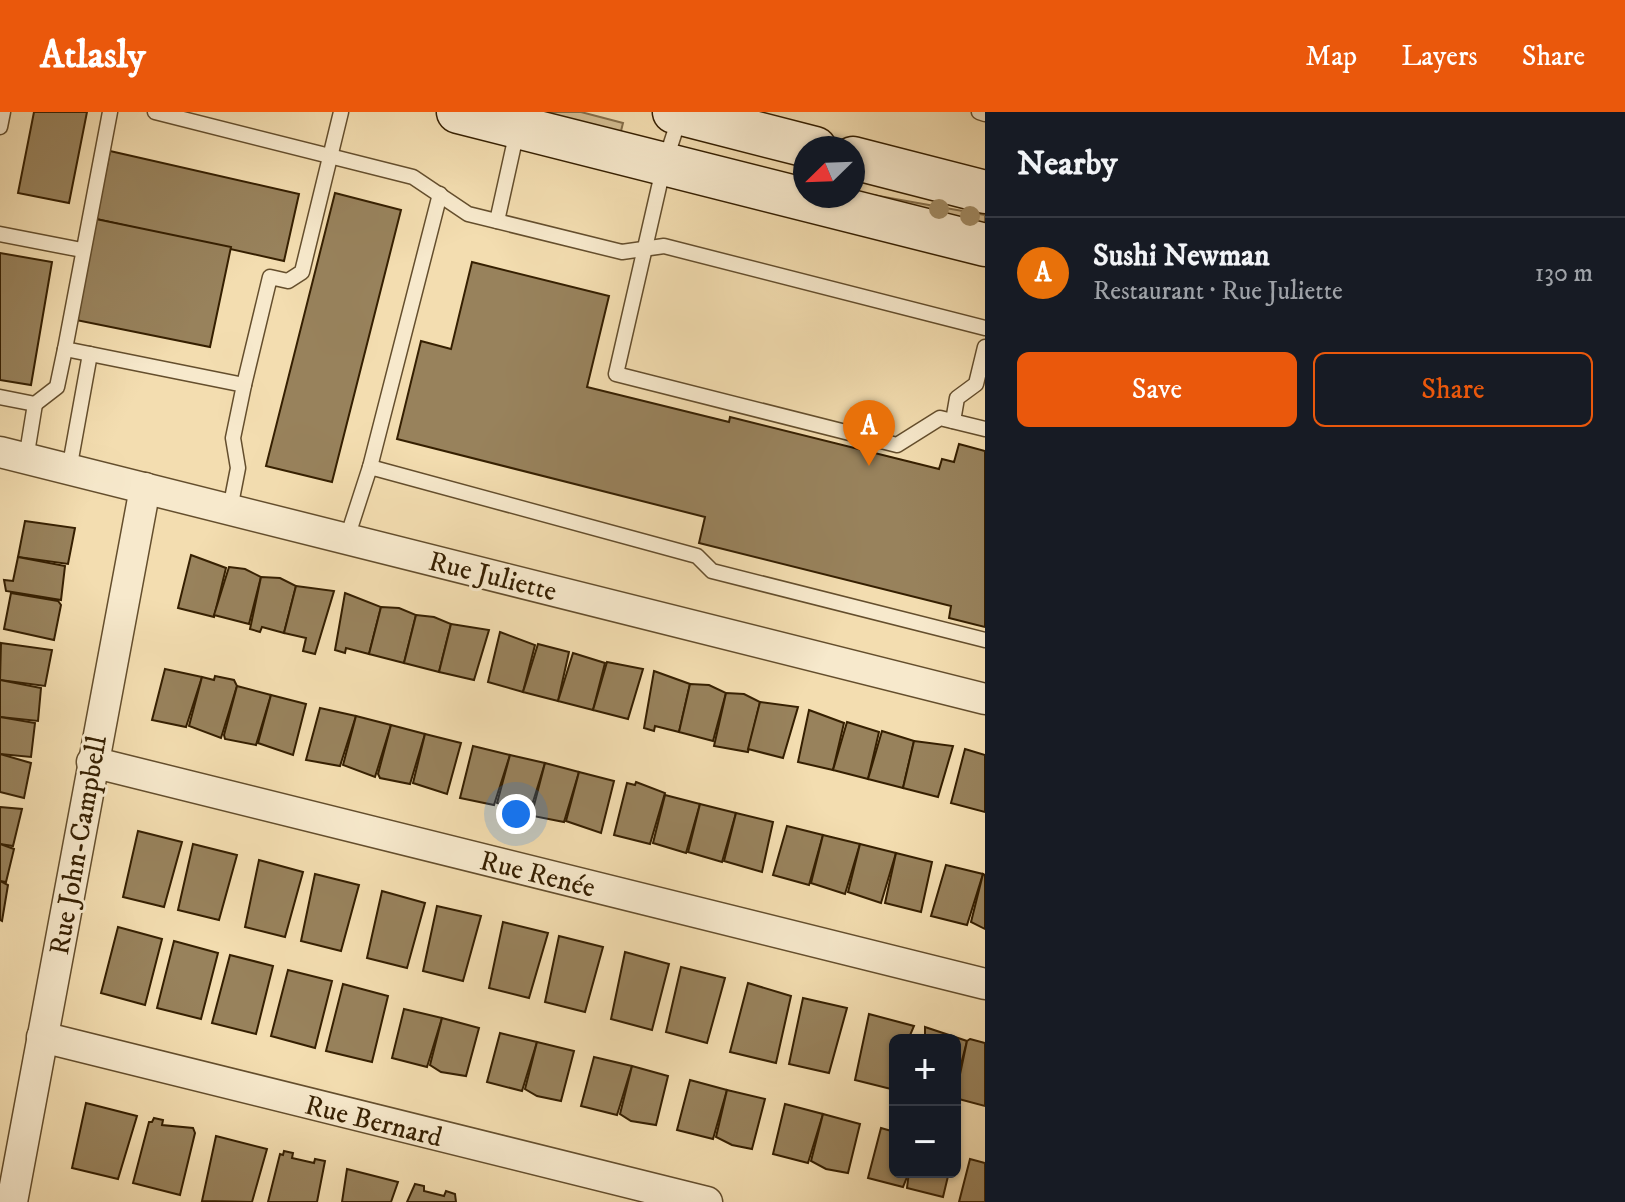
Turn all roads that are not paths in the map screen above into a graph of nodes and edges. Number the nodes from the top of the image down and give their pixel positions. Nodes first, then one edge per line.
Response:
1 (3, 112) edge
2 (110, 112) edge
3 (155, 112) edge
4 (341, 112) edge
5 (458, 112) edge
6 (979, 112) edge
7 (679, 113) edge
8 (985, 114) edge
9 (0, 127) edge
10 (518, 127) junction
11 (793, 142) edge
12 (331, 155) junction
13 (865, 161) edge
14 (664, 165) junction
15 (985, 192) edge
16 (440, 194) junction
17 (497, 221) junction
18 (0, 234) edge
19 (985, 245) edge
20 (646, 249) junction
21 (82, 250) junction
22 (985, 328) edge
23 (985, 347) edge
24 (65, 349) junction
25 (90, 354) junction
26 (244, 385) junction
27 (57, 387) junction
28 (82, 393) junction
29 (0, 397) edge
30 (35, 404) junction
31 (953, 421) junction
32 (985, 429) edge
33 (13, 455) edge
34 (370, 467) junction
35 (69, 470) junction
36 (145, 488) junction
37 (230, 509) junction
38 (347, 538) junction
39 (985, 640) edge
40 (985, 699) edge
41 (92, 762) junction
42 (985, 984) edge
43 (42, 1037) junction
44 (12, 1202) edge
45 (707, 1202) edge

1 - 9 lane
2 - 21 lane
3 - 12 lane
4 - 12 lane
5 - 10 main road
6 - 8 lane
7 - 11 main road
7 - 14 lane
10 - 14 main road
10 - 17 lane
12 - 16 lane
12 - 26 lane
13 - 15 main road
14 - 19 main road
14 - 20 lane
16 - 17 lane
16 - 34 lane
17 - 20 lane
18 - 21 lane
20 - 22 lane
20 - 31 lane
21 - 24 lane
23 - 31 lane
24 - 25 lane
24 - 27 lane
25 - 26 lane
25 - 28 lane
26 - 37 lane
27 - 28 lane
27 - 30 lane
28 - 35 lane
29 - 30 lane
30 - 33 lane
31 - 32 lane
33 - 35 street, Rue Juliette
34 - 38 lane
34 - 39 lane
35 - 36 street, Rue Juliette
36 - 37 street, Rue Juliette
36 - 41 street, Rue John-Campbell
37 - 38 street, Rue Juliette
38 - 40 street, Rue Juliette
41 - 42 street, Rue Renée
41 - 43 street, Rue John-Campbell
43 - 44 street, Rue John-Campbell
43 - 45 street, Rue Bernard

